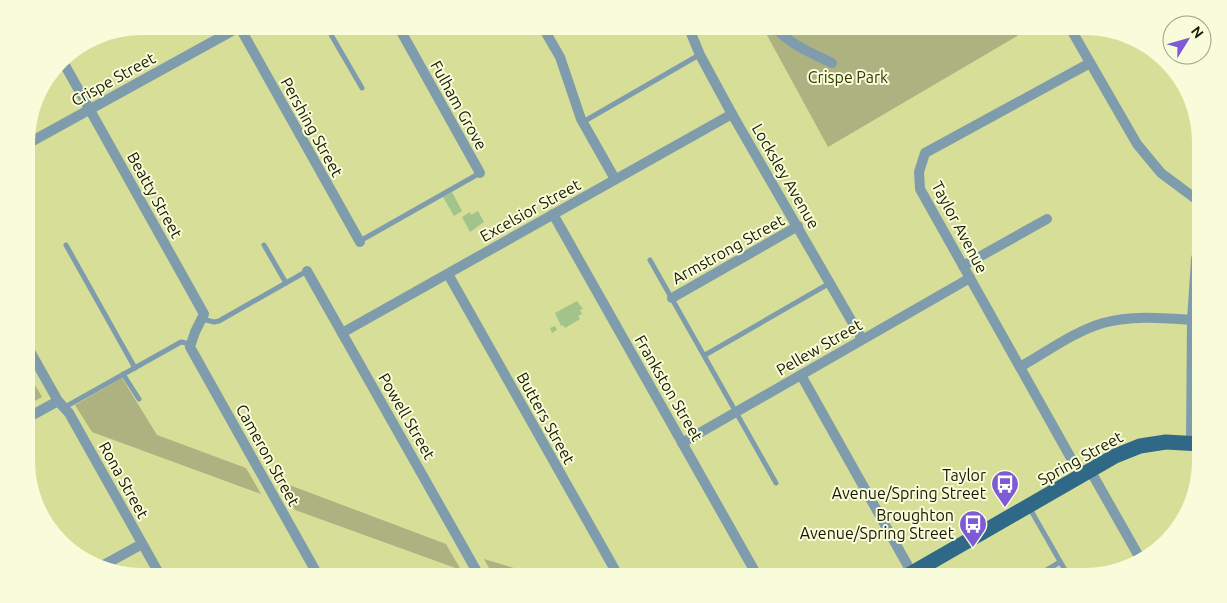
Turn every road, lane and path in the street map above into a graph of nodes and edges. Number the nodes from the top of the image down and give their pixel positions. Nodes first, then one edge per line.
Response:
1 (226, 35) edge
2 (244, 35) edge
3 (331, 35) edge
4 (403, 35) edge
5 (547, 35) edge
6 (692, 35) edge
7 (782, 35) edge
8 (1074, 35) edge
9 (700, 55) junction
10 (832, 63) dead end
11 (1090, 63) junction
12 (66, 66) edge
13 (362, 88) dead end
14 (90, 110) junction
15 (732, 114) junction
16 (583, 122) junction
17 (35, 139) edge
18 (480, 173) joint
19 (615, 179) junction
20 (1192, 196) edge
21 (553, 214) junction
22 (1047, 219) dead end
23 (798, 226) junction
24 (360, 242) joint
25 (66, 245) dead end
26 (264, 245) dead end
27 (650, 260) dead end
28 (963, 266) junction
29 (307, 271) joint
30 (448, 274) junction
31 (970, 278) junction
32 (286, 283) junction
33 (830, 283) junction
34 (672, 298) junction
35 (202, 319) junction
36 (1192, 320) edge
37 (342, 333) junction
38 (862, 339) junction
39 (190, 346) junction
40 (704, 355) junction
41 (35, 360) edge
42 (1020, 367) junction
43 (135, 368) junction
44 (123, 374) junction
45 (801, 375) junction
46 (139, 399) dead end
47 (61, 404) junction
48 (737, 413) junction
49 (35, 415) edge
50 (682, 443) junction
51 (1192, 444) edge
52 (1085, 473) junction
53 (776, 483) dead end
54 (1029, 507) junction
55 (142, 544) junction
56 (1137, 554) edge
57 (109, 562) edge
58 (1060, 562) junction
59 (155, 568) edge
60 (314, 568) edge
61 (475, 568) edge
62 (614, 568) edge
63 (753, 568) edge
64 (905, 568) edge
65 (921, 568) edge
66 (1049, 568) edge
67 (1064, 568) edge

1 - 14 street, Crispe Street
2 - 24 street, Pershing Street
3 - 13 lane
4 - 18 street, Fulham Grove
5 - 16 street
6 - 9 street, Locksley Avenue
7 - 10 street
8 - 11 street
9 - 15 street, Locksley Avenue
9 - 16 lane
11 - 20 street
11 - 28 street, Taylor Avenue
12 - 14 street, Beatty Street
14 - 17 street, Crispe Street
14 - 35 street, Beatty Street
15 - 19 street, Excelsior Street
15 - 23 street, Locksley Avenue
16 - 19 street
18 - 24 lane
19 - 21 street, Excelsior Street
21 - 30 street, Excelsior Street
21 - 50 street, Frankston Street
22 - 28 street
23 - 33 street, Locksley Avenue
23 - 34 street, Armstrong Street
25 - 43 lane
26 - 32 lane
27 - 34 lane
28 - 31 street, Taylor Avenue
29 - 32 lane
29 - 37 street, Powell Street
30 - 37 street, Excelsior Street
30 - 62 street, Butters Street
31 - 38 street, Pellew Street
31 - 42 street, Taylor Avenue
32 - 35 lane
33 - 38 street, Locksley Avenue
33 - 40 lane
34 - 40 lane
35 - 39 street
36 - 42 street
37 - 61 street, Powell Street
38 - 45 street, Pellew Street
39 - 43 lane
39 - 60 street, Cameron Street
40 - 48 lane
41 - 47 street, Rona Street
42 - 52 street, Taylor Avenue
43 - 44 lane
44 - 46 lane
44 - 47 lane
45 - 48 street, Pellew Street
45 - 64 street
47 - 49 street
47 - 55 street, Rona Street
48 - 50 street, Pellew Street
48 - 53 lane
50 - 63 street, Frankston Street
51 - 52 main road, Spring Street
52 - 54 main road, Spring Street
52 - 56 street, Taylor Avenue
54 - 58 lane
54 - 65 main road, Spring Street
55 - 57 street
55 - 59 street, Rona Street
58 - 66 lane
58 - 67 lane

